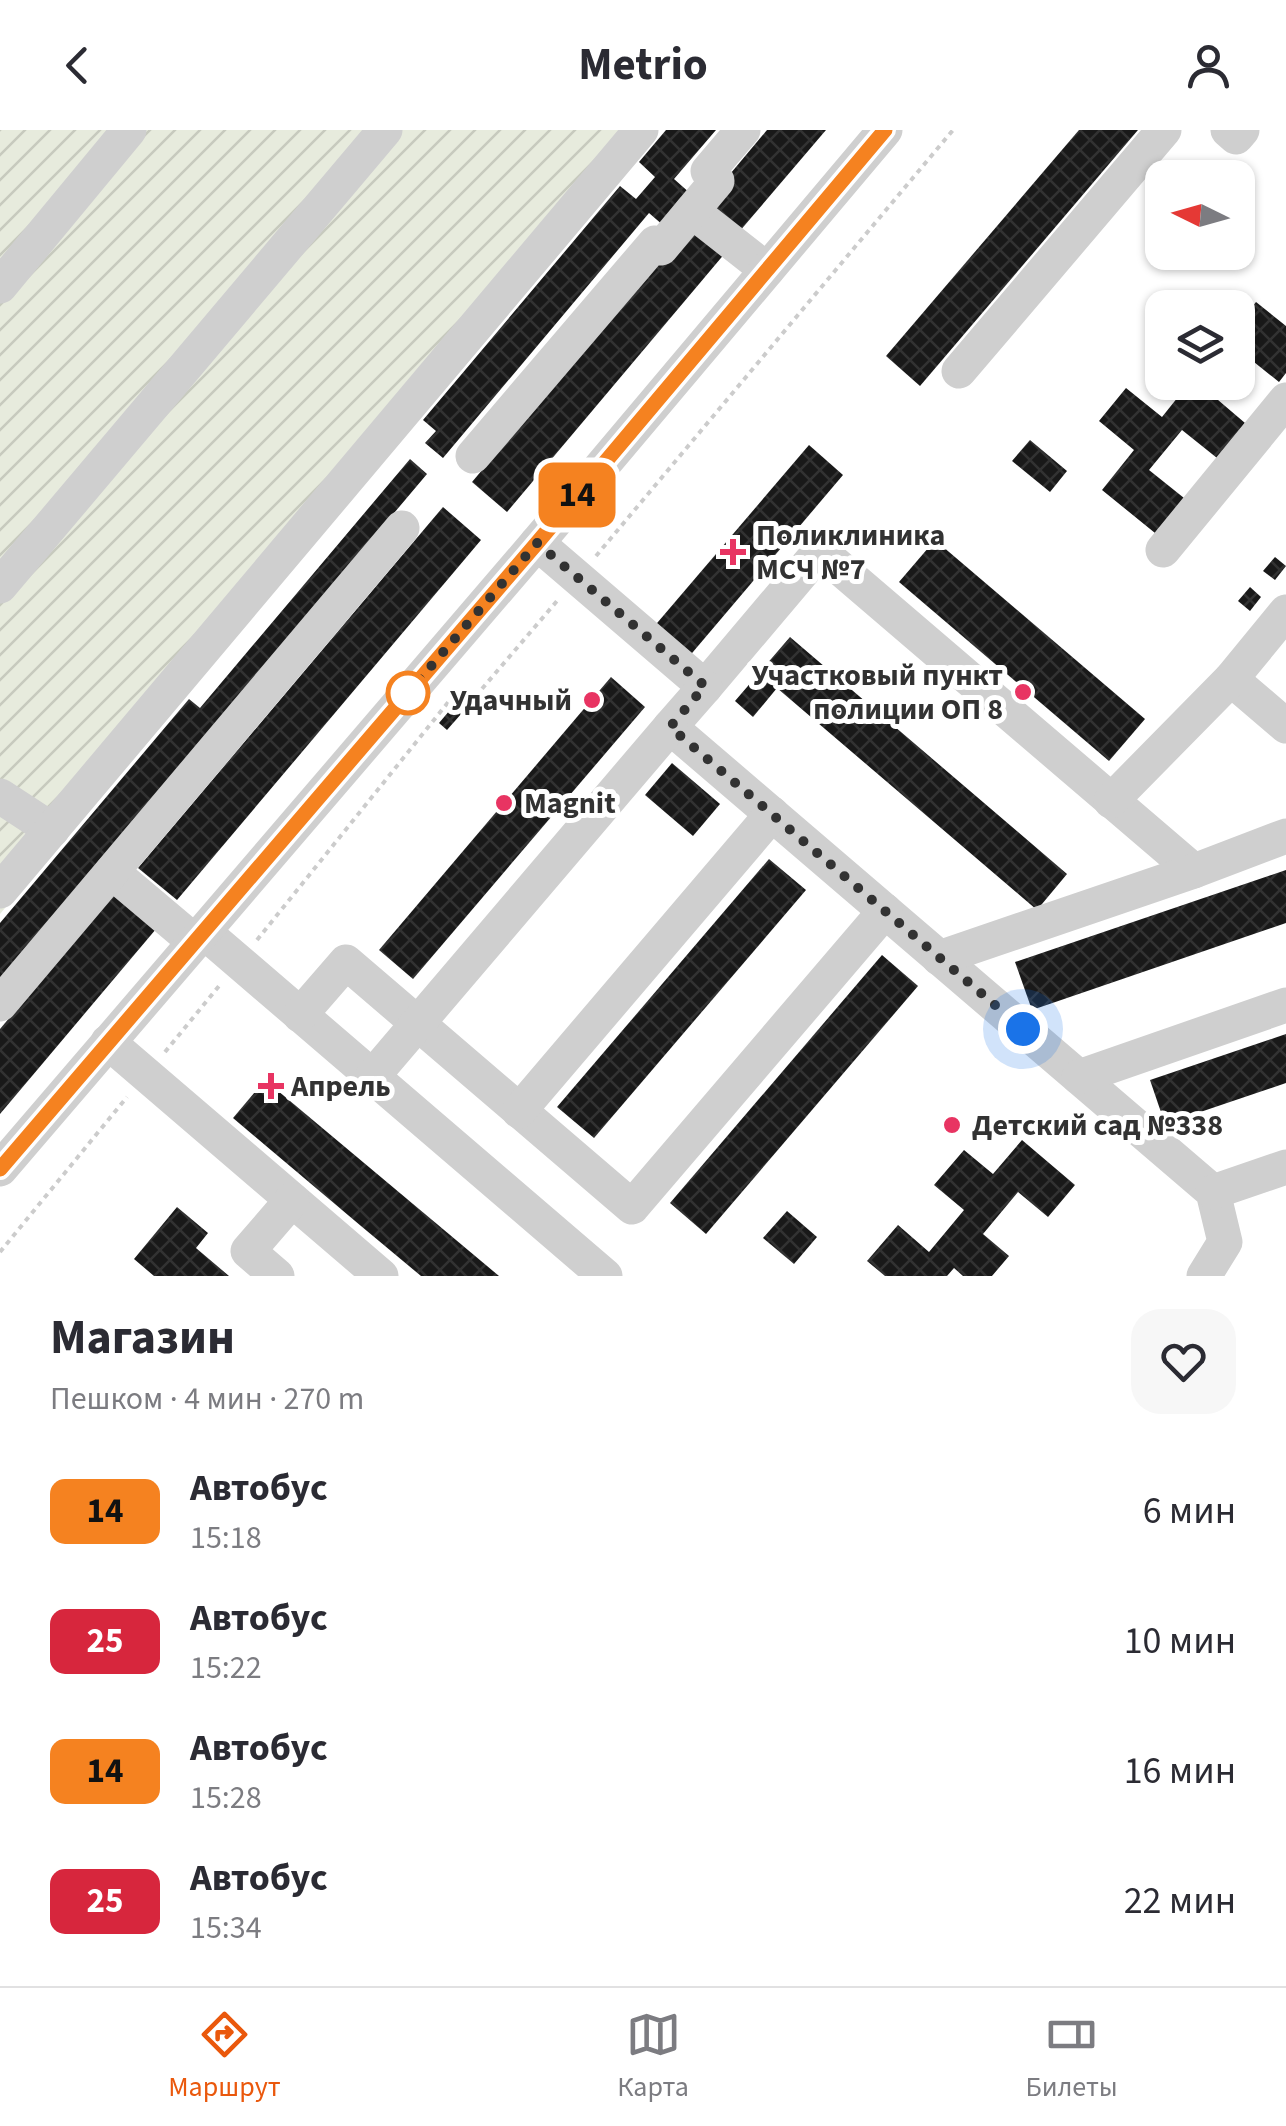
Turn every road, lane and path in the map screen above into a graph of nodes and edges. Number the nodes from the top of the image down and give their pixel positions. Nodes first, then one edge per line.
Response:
1 (129, 130) edge
2 (385, 130) edge
3 (640, 130) edge
4 (743, 130) edge
5 (885, 130) edge
6 (952, 130) edge
7 (1164, 130) edge
8 (1228, 130) edge
9 (1242, 130) edge
10 (692, 211) junction
11 (767, 270) junction
12 (0, 286) edge
13 (958, 371) dead end
14 (1286, 400) edge
15 (473, 456) dead end
16 (402, 528) dead end
17 (537, 543) junction
18 (1163, 550) dead end
19 (578, 578) junction
20 (0, 586) edge
21 (1286, 612) edge
22 (1231, 680) junction
23 (705, 686) junction
24 (1286, 726) edge
25 (670, 727) junction
26 (0, 796) edge
27 (1112, 801) junction
28 (772, 814) junction
29 (52, 830) junction
30 (1286, 836) edge
31 (1194, 871) junction
32 (112, 872) junction
33 (0, 891) edge
34 (885, 911) junction
35 (199, 937) junction
36 (940, 958) junction
37 (238, 963) junction
38 (0, 1004) edge
39 (1286, 1005) edge
40 (300, 1015) junction
41 (418, 1024) junction
42 (108, 1042) junction
43 (146, 1074) junction
44 (372, 1076) junction
45 (1079, 1077) junction
46 (520, 1110) junction
47 (1286, 1167) edge
48 (0, 1168) edge
49 (1213, 1192) junction
50 (292, 1200) junction
51 (0, 1252) edge
52 (277, 1276) edge
53 (381, 1276) edge
54 (605, 1276) edge
55 (1204, 1276) edge

1 - 12 street
2 - 20 street
3 - 29 street
4 - 10 street
5 - 11 street
6 - 19 path
7 - 13 street
8 - 9 street
10 - 11 street
10 - 15 street
11 - 17 street
14 - 18 street
16 - 32 street
17 - 19 street
17 - 35 street
19 - 23 street
19 - 37 path
21 - 22 street
22 - 24 street
22 - 27 street
23 - 25 street
23 - 27 street
25 - 28 street
25 - 41 street
26 - 29 street
27 - 31 street
28 - 34 street
28 - 46 street
29 - 33 street
30 - 31 street
31 - 36 street
32 - 35 street
32 - 38 street
34 - 36 street
34 - 46 street
35 - 37 street
35 - 42 street
36 - 45 street
37 - 40 street
37 - 43 path
39 - 45 street
40 - 41 street
40 - 44 street
41 - 44 street
41 - 46 street
42 - 43 street
42 - 48 street
43 - 50 street
43 - 51 path
44 - 54 street
45 - 49 street
47 - 49 street
49 - 55 street
50 - 52 street
50 - 53 street

